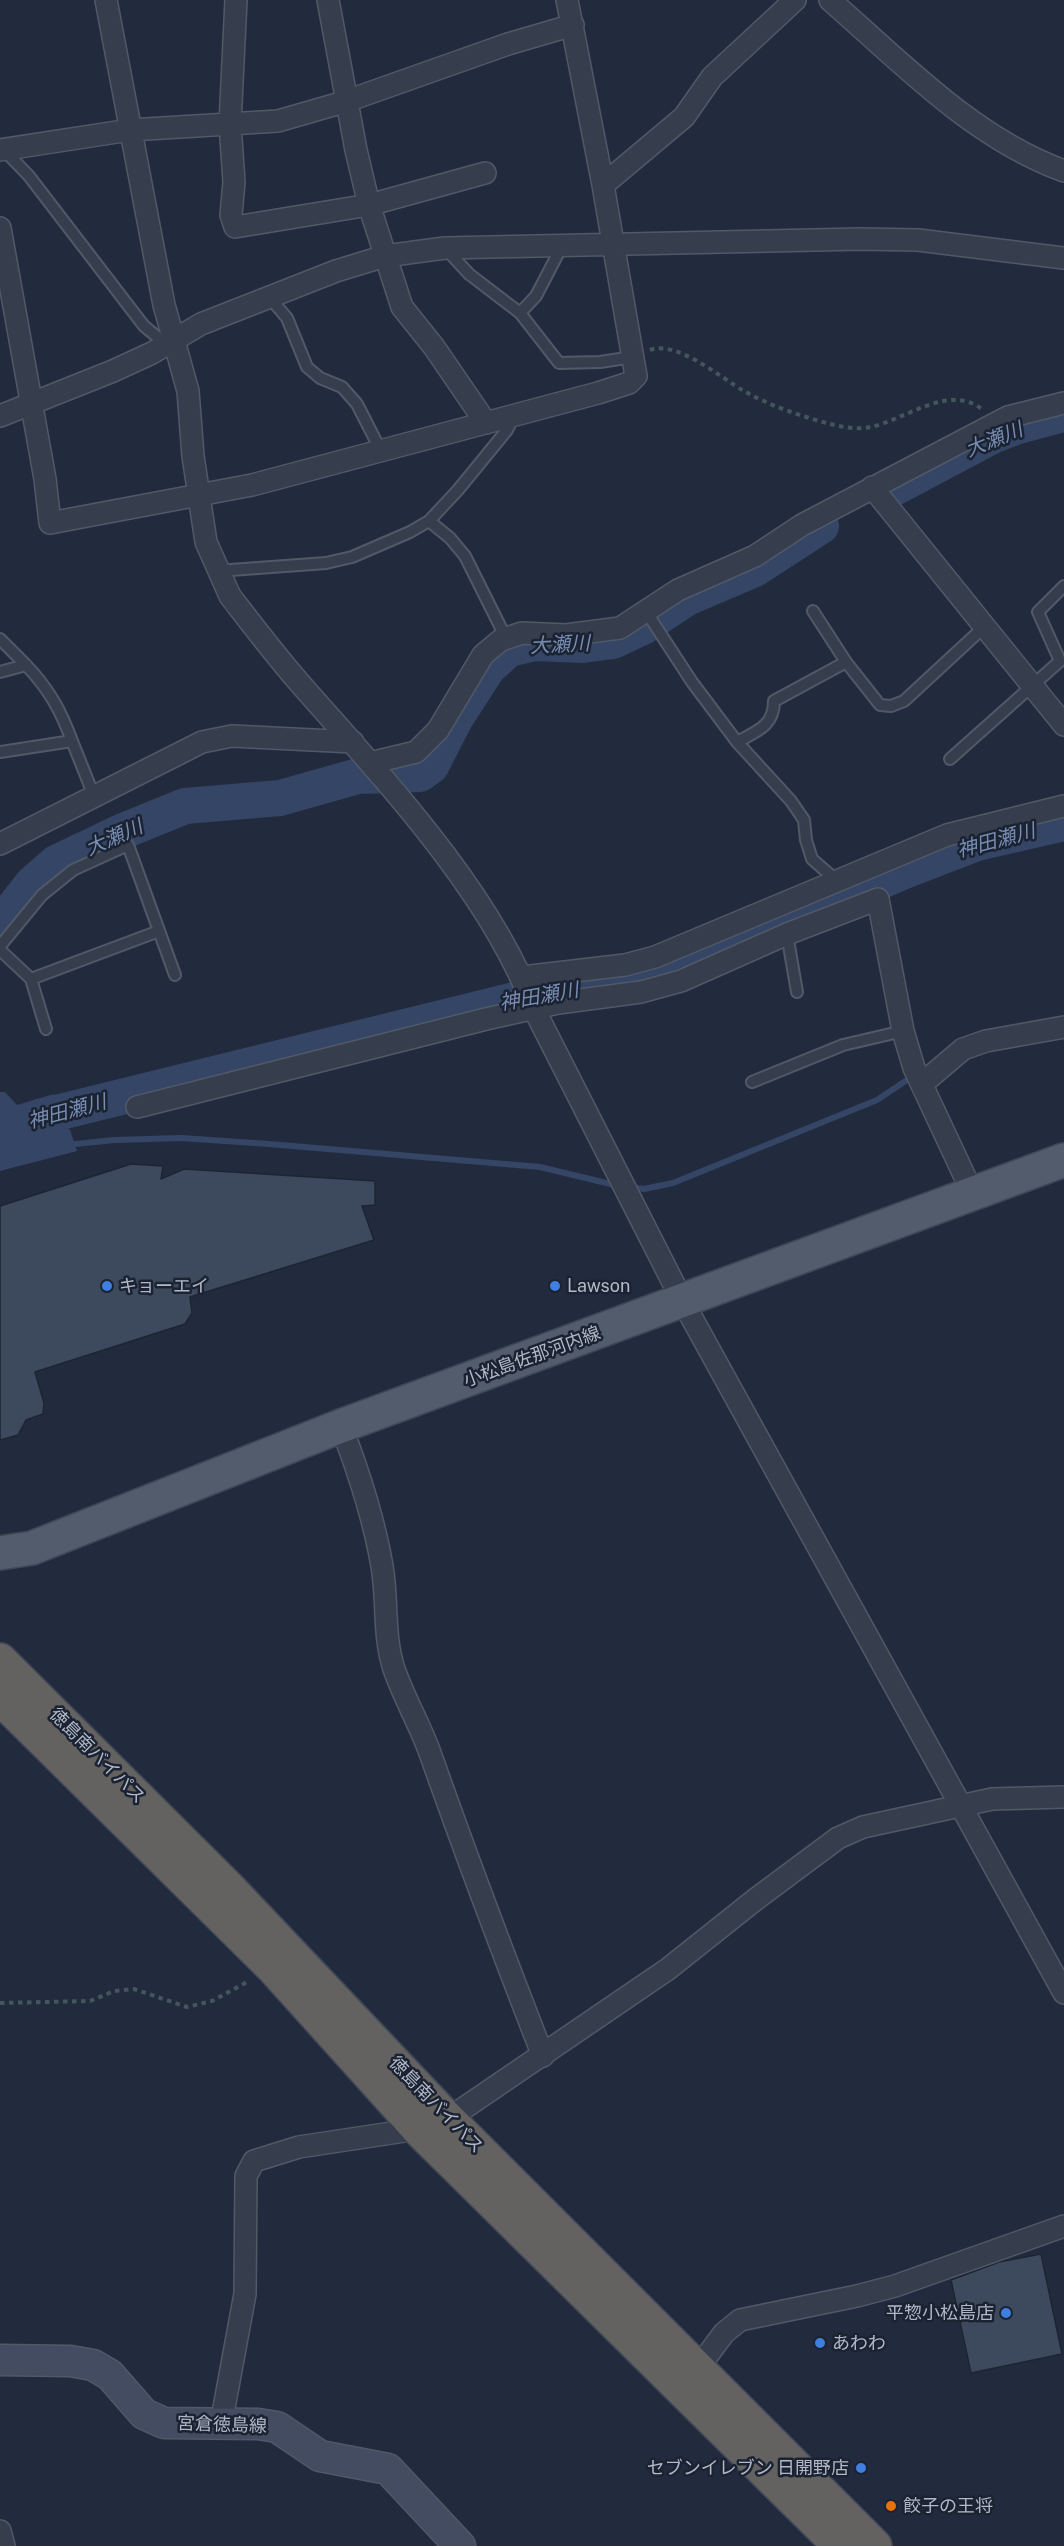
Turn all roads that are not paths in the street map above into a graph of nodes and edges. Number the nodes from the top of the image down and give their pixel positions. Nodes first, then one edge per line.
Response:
1 (106, 0) edge
2 (236, 0) edge
3 (328, 0) edge
4 (567, 0) edge
5 (795, 0) edge
6 (830, 0) edge
7 (573, 25) junction
8 (344, 102) junction
9 (230, 124) junction
10 (130, 130) junction
11 (2, 150) edge
12 (1064, 171) edge
13 (485, 172) dead end
14 (603, 186) junction
15 (369, 205) junction
16 (0, 228) edge
17 (614, 244) junction
18 (562, 246) junction
19 (446, 248) junction
20 (385, 256) junction
21 (1064, 258) edge
22 (270, 298) junction
23 (520, 313) junction
24 (171, 342) junction
25 (633, 357) junction
26 (32, 402) junction
27 (1064, 403) edge
28 (0, 416) edge
29 (514, 416) junction
30 (486, 423) junction
31 (381, 451) junction
32 (876, 493) junction
33 (200, 495) junction
34 (429, 521) junction
35 (217, 572) junction
36 (1064, 586) edge
37 (813, 610) dead end
38 (652, 619) junction
39 (984, 627) junction
40 (506, 638) junction
41 (0, 639) edge
42 (846, 662) junction
43 (1062, 663) edge
44 (26, 665) junction
45 (0, 672) edge
46 (1030, 686) junction
47 (1064, 725) edge
48 (72, 741) junction
49 (353, 742) junction
50 (737, 742) junction
51 (0, 752) edge
52 (950, 759) dead end
53 (376, 771) junction
54 (94, 796) junction
55 (1064, 806) edge
56 (0, 844) edge
57 (836, 880) junction
58 (159, 931) junction
59 (787, 934) junction
60 (0, 948) edge
61 (175, 975) dead end
62 (31, 979) junction
63 (797, 992) dead end
64 (528, 993) junction
65 (1064, 1027) edge
66 (46, 1029) dead end
67 (903, 1031) junction
68 (919, 1077) junction
69 (752, 1082) dead end
70 (137, 1107) dead end
71 (1064, 1160) edge
72 (973, 1194) junction
73 (683, 1302) junction
74 (341, 1426) junction
75 (0, 1553) edge
76 (0, 1660) edge
77 (0, 1698) edge
78 (1064, 1797) edge
79 (960, 1806) junction
80 (1064, 1993) edge
81 (543, 2056) junction
82 (433, 2124) junction
83 (1064, 2226) edge
84 (0, 2360) edge
85 (698, 2368) junction
86 (221, 2424) junction
87 (0, 2531) edge
88 (4, 2546) edge
89 (460, 2546) edge
90 (840, 2546) edge
91 (875, 2546) edge

1 - 10 street
2 - 9 street
3 - 8 street
4 - 7 street
5 - 14 street
6 - 12 street
7 - 8 street
7 - 14 street
8 - 9 street
8 - 15 street
9 - 10 street
9 - 15 street
10 - 11 street
10 - 24 street
11 - 24 lane
13 - 15 street
14 - 17 street
15 - 20 street
16 - 26 street
17 - 18 street
17 - 21 street
17 - 25 street
18 - 19 street
18 - 23 lane
19 - 20 street
19 - 23 lane
20 - 22 street
20 - 30 street
22 - 24 street
22 - 31 lane
23 - 25 lane
24 - 26 street
24 - 33 street
25 - 29 street
26 - 28 street
26 - 33 street
27 - 32 street
29 - 30 street
29 - 34 lane
30 - 31 street
31 - 33 street
32 - 38 street
32 - 39 street
33 - 35 street
34 - 35 lane
34 - 40 lane
35 - 49 street
36 - 43 lane
37 - 42 lane
38 - 40 street
38 - 50 lane
39 - 42 lane
39 - 46 street
40 - 53 street
41 - 44 lane
42 - 50 lane
43 - 46 lane
44 - 45 lane
44 - 48 lane
46 - 47 street
46 - 52 lane
48 - 51 lane
48 - 54 lane
49 - 53 street
49 - 54 street
50 - 57 lane
53 - 64 street
54 - 56 street
55 - 57 street
57 - 64 street
58 - 60 lane
58 - 61 lane
58 - 62 lane
59 - 63 lane
59 - 64 street
59 - 67 street
60 - 62 lane
62 - 66 lane
64 - 70 street
64 - 73 street
65 - 68 street
67 - 68 street
67 - 69 lane
68 - 72 street
71 - 72 main road, 小松島佐那河内線
72 - 73 main road, 小松島佐那河内線
73 - 74 main road, 小松島佐那河内線
73 - 79 street
74 - 75 main road, 小松島佐那河内線
74 - 81 street
76 - 82 highway, 徳島南バイパス
77 - 82 highway, 徳島南バイパス
78 - 79 street
79 - 80 street
79 - 81 street
81 - 82 street
82 - 85 highway, 徳島南バイパス
82 - 86 street
82 - 90 highway, 徳島南バイパス
83 - 85 street
84 - 86 main road, 宮倉徳島線
85 - 91 highway, 徳島南バイパス
86 - 89 main road, 宮倉徳島線
87 - 88 street

